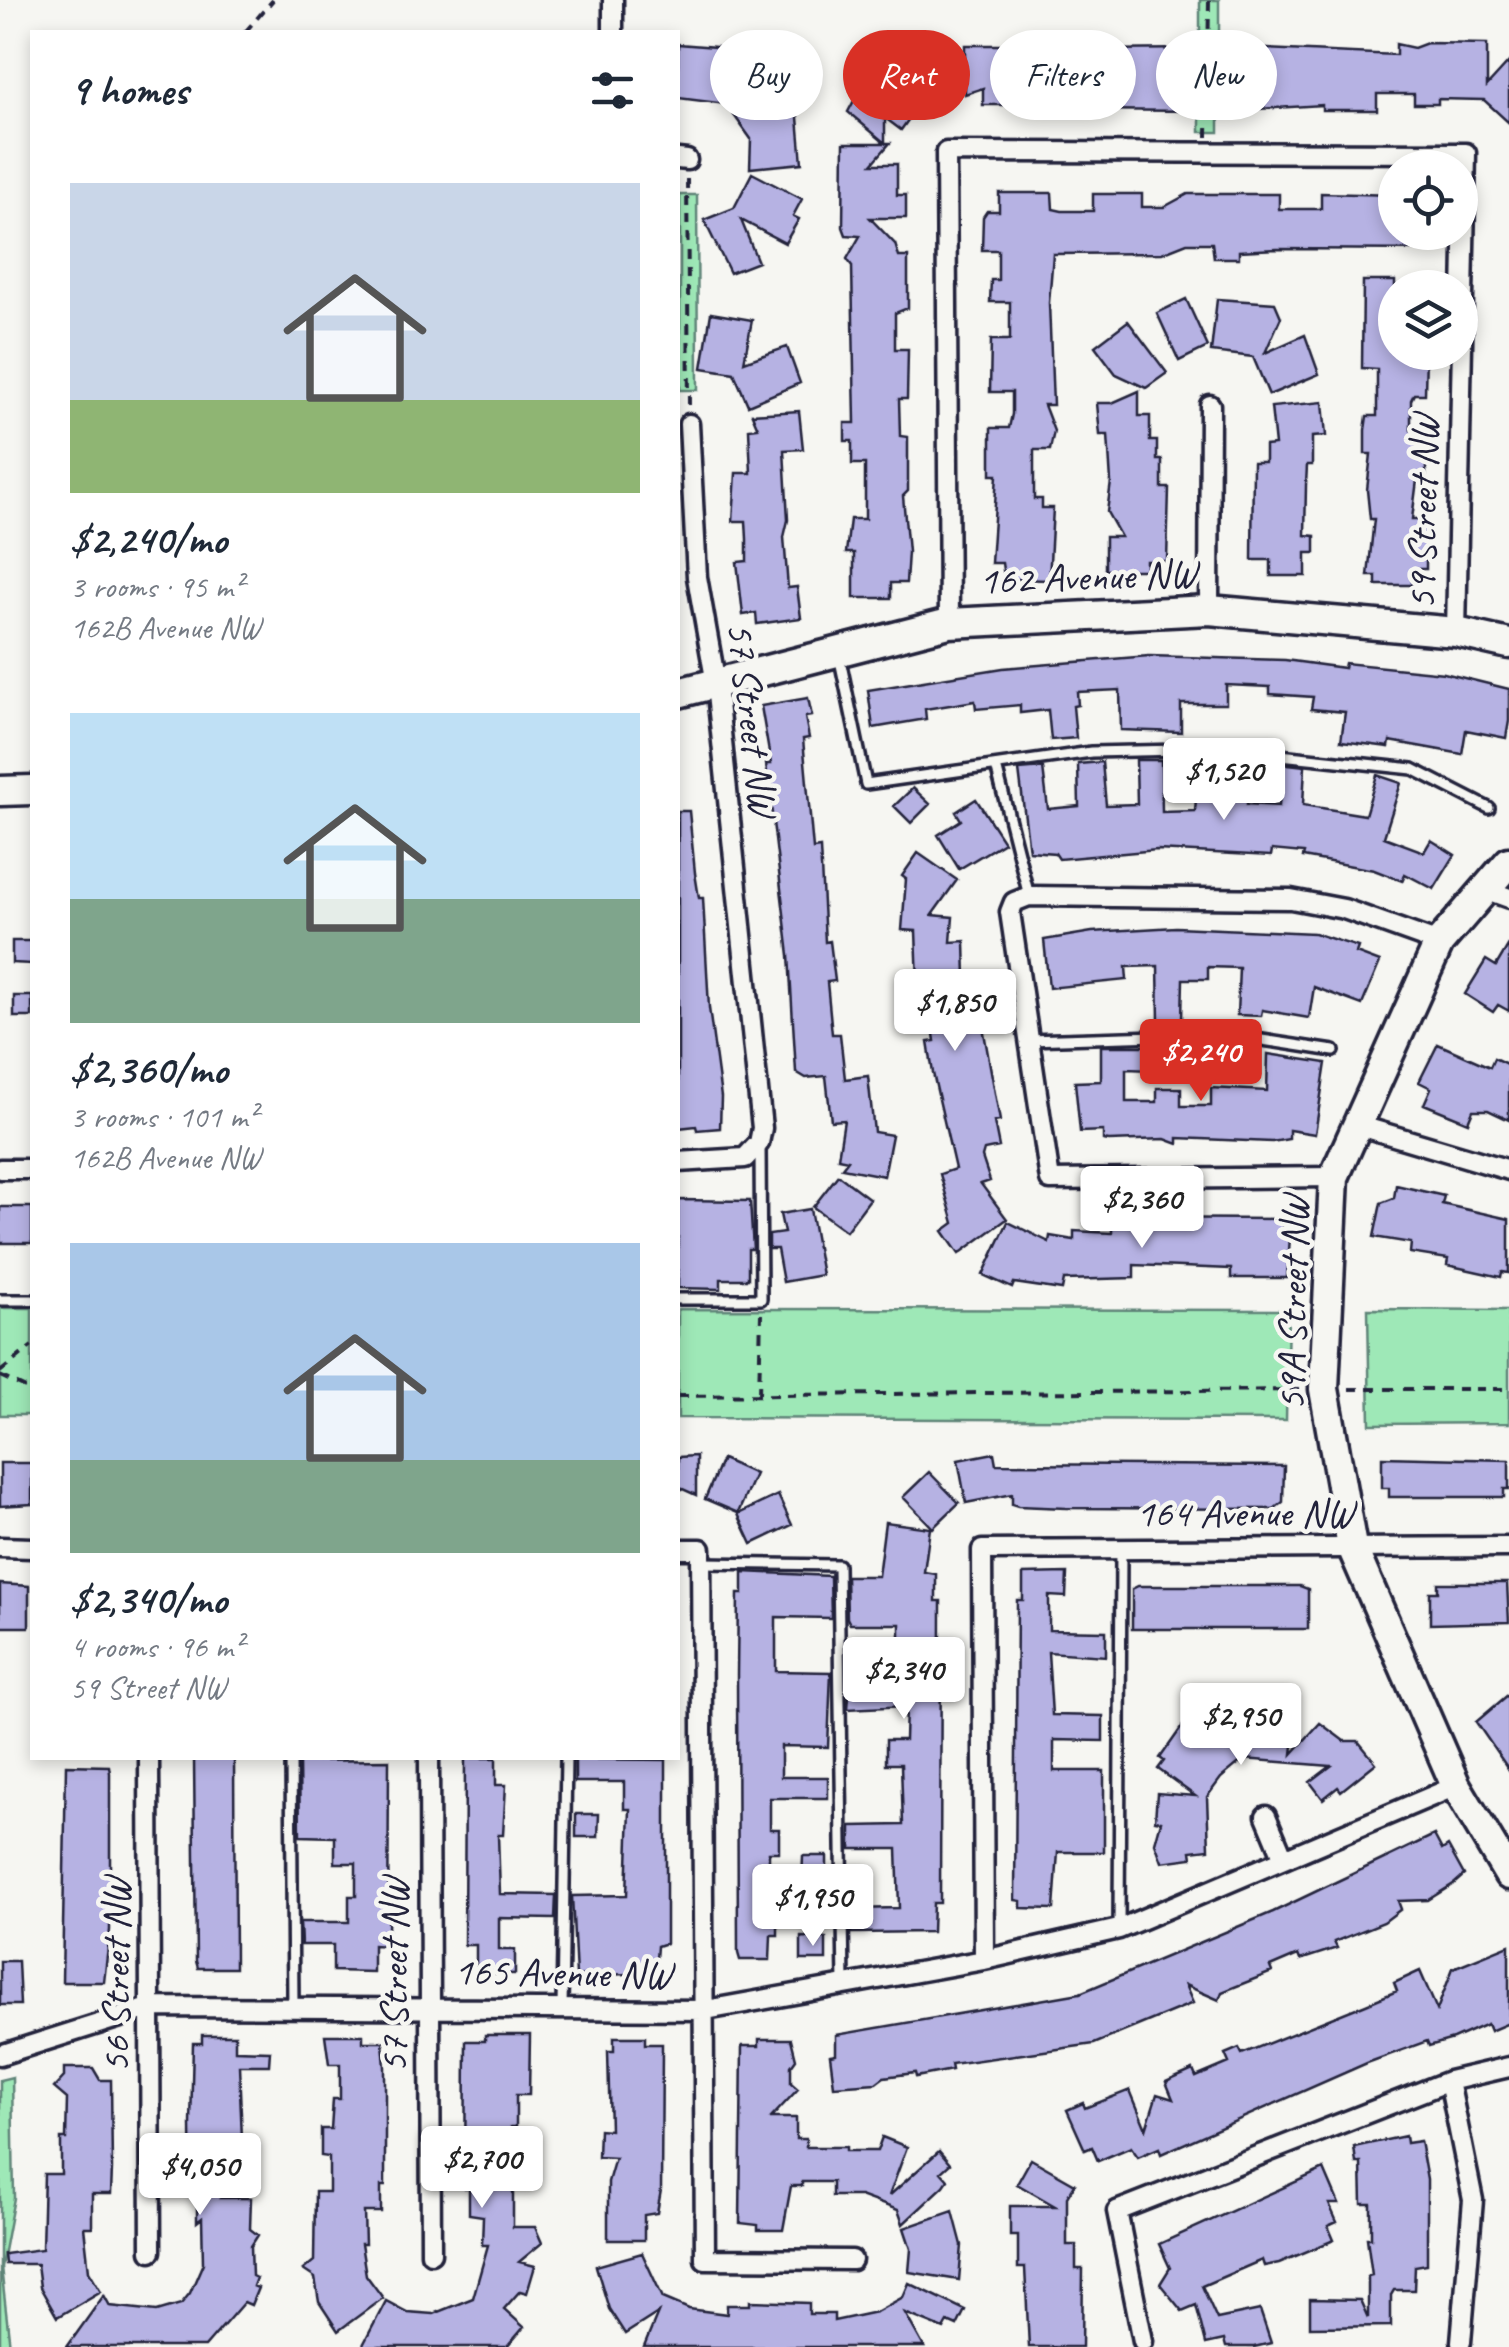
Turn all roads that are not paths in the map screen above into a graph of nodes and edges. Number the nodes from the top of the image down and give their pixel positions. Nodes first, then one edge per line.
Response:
1 (613, 0) edge
2 (613, 30) edge
3 (1210, 405) dead end
4 (689, 424) road end
5 (1209, 610) junction
6 (949, 623) junction
7 (1456, 632) junction
8 (1509, 644) edge
9 (838, 651) junction
10 (716, 684) junction
11 (680, 693) edge
12 (996, 766) junction
13 (30, 790) edge
14 (0, 791) edge
15 (1489, 808) dead end
16 (1509, 862) edge
17 (1498, 894) edge
18 (1029, 896) junction
19 (1439, 943) junction
20 (1028, 1040) junction
21 (1334, 1051) dead end
22 (1358, 1125) junction
23 (759, 1143) junction
24 (680, 1162) edge
25 (0, 1169) edge
26 (30, 1169) edge
27 (1509, 1170) edge
28 (1334, 1177) junction
29 (0, 1300) edge
30 (30, 1300) edge
31 (680, 1300) edge
32 (0, 1547) edge
33 (1352, 1547) junction
34 (30, 1548) edge
35 (1509, 1548) edge
36 (1121, 1549) junction
37 (680, 1550) edge
38 (701, 1556) junction
39 (149, 1760) edge
40 (291, 1760) edge
41 (429, 1760) edge
42 (566, 1760) edge
43 (1456, 1786) junction
44 (1266, 1816) dead end
45 (1284, 1859) junction
46 (1509, 1875) edge
47 (1120, 1929) junction
48 (984, 1960) junction
49 (844, 1986) junction
50 (152, 2006) junction
51 (294, 2006) junction
52 (429, 2006) junction
53 (562, 2008) junction
54 (706, 2010) junction
55 (0, 2054) edge
56 (1509, 2068) edge
57 (1450, 2081) junction
58 (152, 2251) dead end
59 (431, 2253) dead end
60 (852, 2260) dead end
61 (1142, 2341) dead end
62 (1462, 2342) dead end

1 - 2 street
3 - 5 street
4 - 10 street, 57 Street NW
5 - 6 street, 162 Avenue NW
5 - 7 street, 162 Avenue NW
6 - 7 street, 59 Street NW
6 - 9 street, 162 Avenue NW
7 - 8 street, 162 Avenue NW
9 - 10 street, 162 Avenue NW
9 - 12 lane
10 - 11 street, 162 Avenue NW
10 - 23 street, 57 Street NW
12 - 15 lane
12 - 18 lane
13 - 14 street
16 - 17 street, 59A Street NW
17 - 19 street, 59A Street NW
18 - 19 street
18 - 20 street
19 - 22 street, 59A Street NW
20 - 21 lane
20 - 28 street
22 - 27 street
22 - 28 street, 59A Street NW
23 - 24 street
23 - 31 lane
25 - 26 street
28 - 33 street, 59A Street NW
29 - 30 lane
32 - 34 street
33 - 35 street, 164 Avenue NW
33 - 36 street, 164 Avenue NW
33 - 43 street, 59A Street NW
36 - 47 lane
36 - 48 street, 164 Avenue NW
37 - 38 street
38 - 49 lane
38 - 54 street
39 - 50 street, 56 Street NW
40 - 51 lane
41 - 52 street, 57 Street NW
42 - 53 lane
43 - 45 street, 165 Avenue NW
43 - 46 street, 59A Street NW
44 - 45 street
45 - 47 street, 165 Avenue NW
47 - 48 street, 165 Avenue NW
48 - 49 street, 165 Avenue NW
49 - 54 street, 165 Avenue NW
50 - 51 street, 165 Avenue NW
50 - 55 street, 165 Avenue NW
50 - 58 street, 56 Street NW
51 - 52 street, 165 Avenue NW
52 - 53 street, 165 Avenue NW
52 - 59 street, 57 Street NW
53 - 54 street, 165 Avenue NW
54 - 60 street
56 - 57 street
57 - 61 street
57 - 62 street

